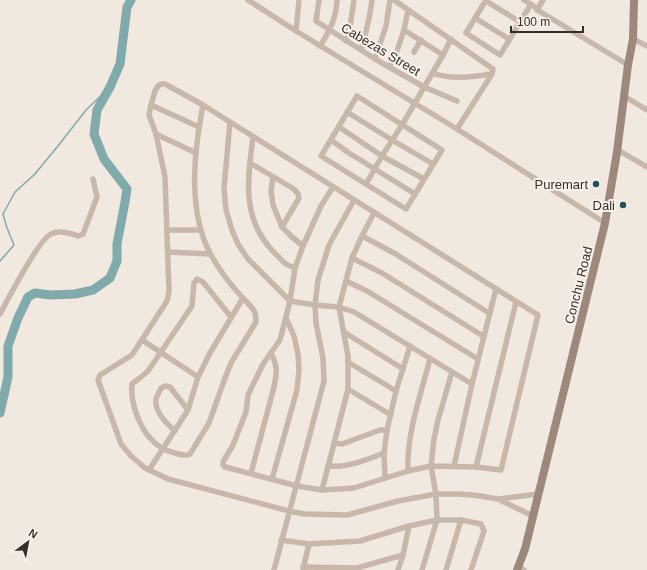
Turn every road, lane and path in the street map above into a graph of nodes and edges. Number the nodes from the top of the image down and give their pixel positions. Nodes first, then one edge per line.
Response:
1 (248, 0) edge
2 (299, 0) edge
3 (319, 0) edge
4 (337, 0) edge
5 (354, 0) edge
6 (372, 0) edge
7 (390, 0) edge
8 (394, 0) edge
9 (486, 0) edge
10 (524, 0) edge
11 (543, 0) edge
12 (634, 0) edge
13 (531, 4) junction
14 (408, 10) junction
15 (537, 10) junction
16 (475, 18) junction
17 (520, 22) junction
18 (330, 30) junction
19 (404, 30) junction
20 (296, 31) junction
21 (451, 39) junction
22 (509, 39) junction
23 (633, 39) junction
24 (421, 40) junction
25 (346, 41) junction
26 (320, 46) junction
27 (647, 46) edge
28 (361, 50) junction
29 (414, 52) dead end
30 (443, 55) junction
31 (375, 59) junction
32 (628, 65) junction
33 (389, 66) junction
34 (492, 71) junction
35 (432, 73) junction
36 (424, 87) junction
37 (624, 96) junction
38 (457, 101) dead end
39 (414, 104) junction
40 (151, 105) junction
41 (203, 105) junction
42 (647, 110) edge
43 (347, 112) junction
44 (230, 122) junction
45 (402, 126) junction
46 (339, 127) junction
47 (198, 128) junction
48 (457, 130) junction
49 (156, 134) junction
50 (253, 137) junction
51 (331, 140) junction
52 (392, 140) junction
53 (618, 150) junction
54 (196, 153) junction
55 (382, 156) junction
56 (250, 163) junction
57 (433, 164) junction
58 (647, 167) edge
59 (375, 169) junction
60 (273, 177) junction
61 (93, 179) dead end
62 (424, 179) junction
63 (366, 184) junction
64 (333, 187) junction
65 (415, 194) junction
66 (354, 200) junction
67 (374, 213) junction
68 (605, 223) junction
69 (282, 227) junction
70 (167, 230) junction
71 (200, 230) junction
72 (362, 236) junction
73 (302, 246) junction
74 (168, 252) junction
75 (210, 254) junction
76 (352, 258) junction
77 (295, 268) junction
78 (346, 281) junction
79 (496, 289) junction
80 (242, 298) junction
81 (290, 301) junction
82 (516, 302) junction
83 (315, 305) junction
84 (339, 307) junction
85 (489, 313) junction
86 (0, 314) edge
87 (231, 317) junction
88 (286, 318) junction
89 (344, 332) junction
90 (483, 336) junction
91 (142, 340) junction
92 (410, 346) junction
93 (160, 352) junction
94 (271, 353) junction
95 (430, 359) junction
96 (478, 359) junction
97 (348, 362) junction
98 (402, 369) junction
99 (452, 372) junction
100 (198, 377) junction
101 (472, 384) junction
102 (348, 389) junction
103 (396, 391) junction
104 (188, 410) junction
105 (391, 414) junction
106 (387, 430) junction
107 (175, 431) junction
108 (334, 443) junction
109 (163, 449) junction
110 (384, 453) junction
111 (328, 466) junction
112 (431, 466) junction
113 (454, 466) junction
114 (476, 467) junction
115 (149, 470) junction
116 (408, 471) junction
117 (251, 473) junction
118 (385, 478) junction
119 (272, 479) junction
120 (297, 486) junction
121 (322, 490) junction
122 (436, 494) junction
123 (538, 494) junction
124 (498, 499) junction
125 (289, 511) junction
126 (533, 516) junction
127 (437, 520) junction
128 (461, 520) junction
129 (409, 526) junction
130 (281, 540) junction
131 (309, 544) junction
132 (403, 555) junction
133 (303, 569) edge
134 (520, 569) edge
135 (274, 570) edge
136 (398, 570) edge
137 (422, 570) edge
138 (446, 570) edge
139 (471, 570) edge

1 - 20 street
2 - 20 street
3 - 18 street, Cabezas Street
4 - 18 street
5 - 25 street
6 - 28 street
7 - 31 street
8 - 14 street
9 - 16 street
9 - 17 street
10 - 13 street
11 - 15 street
12 - 23 main road, Conchu Road
13 - 15 street
13 - 17 street
14 - 19 street
14 - 21 street
15 - 32 street
16 - 22 street
16 - 22 street
17 - 22 street
18 - 25 street, Cabezas Street
18 - 26 street
19 - 24 street
19 - 33 street
20 - 26 street
21 - 30 street
21 - 34 street
23 - 27 street
23 - 32 main road, Conchu Road
24 - 29 street
24 - 30 street
25 - 28 street, Cabezas Street
26 - 39 street
28 - 31 street, Cabezas Street
30 - 35 street
31 - 33 street, Cabezas Street
32 - 37 main road, Conchu Road
33 - 36 street, Cabezas Street
34 - 35 street
34 - 48 street
35 - 36 street
36 - 38 street, Cabezas Street
36 - 39 street
37 - 42 street
37 - 53 main road, Conchu Road
39 - 45 street
39 - 48 street
40 - 41 street
40 - 47 street
40 - 49 street
41 - 44 street
41 - 47 street
43 - 45 street
43 - 46 street
43 - 52 street
44 - 50 street
44 - 81 street
45 - 52 street
45 - 57 street
46 - 51 street
46 - 55 street
47 - 54 street
48 - 68 street
49 - 54 street
49 - 70 street
50 - 56 street
50 - 64 street
51 - 59 street
51 - 63 street
52 - 55 street
52 - 57 street
53 - 58 street
53 - 68 main road, Conchu Road
54 - 71 street
55 - 59 street
55 - 62 street
56 - 60 street
56 - 77 street
57 - 62 street
59 - 63 street
59 - 65 street
60 - 69 street
60 - 69 street
61 - 86 street
62 - 65 street
63 - 65 street
64 - 66 street
64 - 73 street
66 - 67 street
66 - 83 street
67 - 72 street
67 - 79 street
68 - 123 main road, Conchu Road
69 - 73 street
70 - 71 street
70 - 74 street
71 - 75 street
72 - 76 street
72 - 85 street
73 - 77 street
74 - 75 street
74 - 91 street
75 - 80 street
76 - 78 street
76 - 90 street
77 - 81 street
78 - 84 street
78 - 96 street
79 - 82 street
79 - 85 street
80 - 87 street
80 - 109 street
81 - 83 street
81 - 88 street
82 - 114 street
82 - 114 street
83 - 84 street
83 - 120 street
84 - 89 street
84 - 92 street
85 - 90 street
87 - 93 street
87 - 100 street
88 - 94 street
88 - 119 street
89 - 97 street
89 - 98 street
90 - 96 street
91 - 93 street
91 - 115 street
92 - 95 street
92 - 98 street
93 - 100 street
93 - 109 street
94 - 117 street
94 - 117 street
95 - 99 street
95 - 116 street
96 - 101 street
97 - 102 street
97 - 103 street
98 - 103 street
99 - 101 street
99 - 112 street
100 - 104 street
101 - 113 street
102 - 105 street
102 - 108 street
103 - 105 street
104 - 107 street
104 - 107 street
105 - 106 street
106 - 108 street
106 - 110 street
107 - 109 street
108 - 111 street
109 - 115 street
110 - 111 street
110 - 118 street
111 - 121 street
112 - 113 street
112 - 116 street
112 - 122 street
113 - 114 street
115 - 125 street
116 - 118 street
117 - 119 street
118 - 121 street
119 - 120 street
120 - 121 street
120 - 125 street
122 - 124 street
122 - 125 street
122 - 127 street
123 - 124 street
123 - 126 main road, Conchu Road
124 - 126 street
125 - 130 street
126 - 134 main road, Conchu Road
127 - 128 street
127 - 129 street
127 - 137 street
128 - 138 street
128 - 139 street
129 - 131 street
129 - 132 street
130 - 131 street
130 - 135 street
131 - 133 street
132 - 133 street
132 - 136 street

